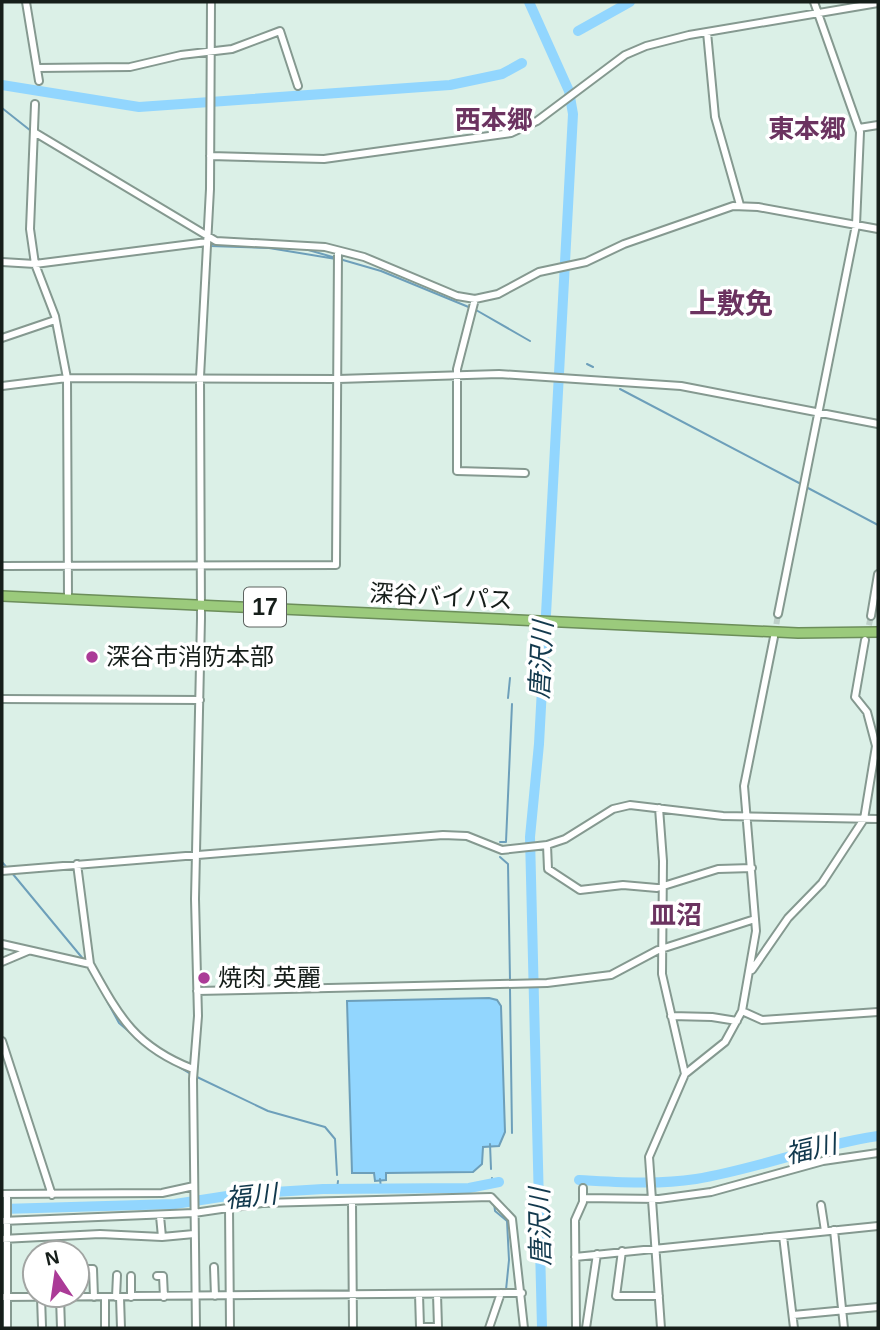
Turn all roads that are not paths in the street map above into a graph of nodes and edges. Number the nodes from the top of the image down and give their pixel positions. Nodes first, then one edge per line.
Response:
1 (26, 2) edge
2 (211, 2) edge
3 (814, 2) edge
4 (878, 3) edge
5 (819, 13) junction
6 (707, 32) junction
7 (210, 52) junction
8 (38, 68) junction
9 (38, 81) dead end
10 (298, 86) dead end
11 (35, 104) dead end
12 (878, 125) edge
13 (859, 128) junction
14 (34, 132) junction
15 (210, 156) junction
16 (740, 205) junction
17 (856, 225) junction
18 (878, 229) edge
19 (207, 239) junction
20 (338, 251) junction
21 (2, 262) edge
22 (35, 264) junction
23 (475, 299) junction
24 (55, 320) junction
25 (2, 338) edge
26 (457, 374) junction
27 (201, 377) junction
28 (67, 378) junction
29 (338, 379) junction
30 (2, 386) edge
31 (819, 412) junction
32 (878, 424) edge
33 (524, 472) dead end
34 (201, 564) junction
35 (2, 566) edge
36 (68, 566) junction
37 (878, 574) edge
38 (2, 596) edge
39 (68, 599) junction
40 (201, 604) junction
41 (778, 614) tunnel mouth
42 (871, 616) dead end
43 (878, 632) edge
44 (774, 636) tunnel mouth
45 (866, 640) tunnel mouth
46 (2, 699) edge
47 (200, 700) junction
48 (659, 808) junction
49 (745, 815) junction
50 (864, 818) junction
51 (878, 819) edge
52 (546, 845) junction
53 (195, 856) junction
54 (77, 864) junction
55 (752, 868) junction
56 (2, 871) edge
57 (662, 887) junction
58 (755, 919) junction
59 (2, 944) edge
60 (662, 949) junction
61 (28, 951) junction
62 (2, 962) edge
63 (90, 964) junction
64 (750, 975) junction
65 (197, 991) junction
66 (742, 1011) junction
67 (878, 1012) edge
68 (671, 1016) junction
69 (737, 1021) junction
70 (2, 1041) edge
71 (193, 1069) junction
72 (685, 1074) junction
73 (878, 1153) edge
74 (194, 1188) junction
75 (583, 1188) dead end
76 (52, 1195) junction
77 (5, 1196) edge
78 (651, 1197) junction
79 (583, 1198) junction
80 (352, 1202) junction
81 (821, 1205) dead end
82 (229, 1207) junction
83 (194, 1212) junction
84 (160, 1216) junction
85 (101, 1217) junction
86 (6, 1220) edge
87 (878, 1226) edge
88 (834, 1230) junction
89 (825, 1231) junction
90 (105, 1234) junction
91 (194, 1234) junction
92 (783, 1236) junction
93 (162, 1237) junction
94 (5, 1238) edge
95 (656, 1247) junction
96 (622, 1251) junction
97 (597, 1254) junction
98 (575, 1257) junction
99 (214, 1267) dead end
100 (91, 1269) edge
101 (117, 1275) dead end
102 (131, 1276) dead end
103 (157, 1276) dead end
104 (501, 1293) junction
105 (522, 1293) junction
106 (353, 1294) junction
107 (419, 1294) junction
108 (437, 1294) junction
109 (215, 1296) junction
110 (229, 1296) junction
111 (659, 1296) junction
112 (4, 1297) edge
113 (93, 1297) joint
114 (104, 1297) junction
115 (118, 1297) junction
116 (131, 1297) junction
117 (164, 1297) junction
118 (195, 1297) junction
119 (878, 1307) edge
120 (43, 1309) edge
121 (60, 1309) edge
122 (842, 1310) junction
123 (793, 1315) junction
124 (43, 1326) dead end
125 (8, 1328) edge
126 (61, 1328) edge
127 (105, 1328) edge
128 (121, 1328) edge
129 (196, 1328) edge
130 (230, 1328) edge
131 (353, 1328) edge
132 (489, 1328) edge
133 (524, 1328) edge
134 (576, 1328) edge
135 (586, 1328) edge
136 (661, 1328) edge
137 (794, 1328) edge
138 (844, 1328) edge

1 - 8 street
2 - 7 street
3 - 5 street
4 - 5 street
5 - 6 street
5 - 13 street
6 - 15 street
6 - 16 street
7 - 8 street
7 - 10 street
7 - 15 street
8 - 9 street
11 - 14 street
12 - 13 street
13 - 17 street
14 - 19 street
14 - 22 street
15 - 19 street
16 - 17 street
16 - 23 street
17 - 18 street
17 - 31 street
19 - 20 street
19 - 22 street
19 - 27 street
20 - 23 street
20 - 29 street
21 - 22 street
22 - 24 street
23 - 26 street
24 - 25 street
24 - 28 street
26 - 29 street
26 - 31 street
26 - 33 street
27 - 28 street
27 - 29 street
27 - 34 street
28 - 30 street
28 - 36 street
29 - 34 street
31 - 32 street
31 - 41 street
34 - 36 street
34 - 40 street
35 - 36 street
36 - 39 street
37 - 42 street
38 - 39 highway, 深谷バイパス / 17
39 - 40 highway, 深谷バイパス / 17
40 - 43 highway, 深谷バイパス / 17
40 - 47 street
44 - 49 street
45 - 50 street
46 - 47 street
47 - 53 street
48 - 49 street
48 - 52 street
48 - 57 street
49 - 50 street
49 - 55 street
50 - 51 street
50 - 64 street
52 - 53 street
52 - 57 street
53 - 54 street
53 - 65 street
54 - 56 street
54 - 63 street
55 - 57 street
55 - 58 street
57 - 60 street
58 - 60 street
58 - 64 street
59 - 61 street
60 - 65 street
60 - 68 street
61 - 62 street
61 - 63 street
63 - 71 street
64 - 66 street
65 - 71 street
66 - 67 street
66 - 69 street
68 - 69 street
68 - 72 street
69 - 72 street
70 - 76 street
71 - 74 street
72 - 78 street
73 - 78 street
74 - 76 street
74 - 83 street
75 - 79 street
76 - 77 street
77 - 86 street
78 - 79 street
78 - 95 street
79 - 98 street
80 - 82 street
80 - 105 street
80 - 106 street
81 - 89 street
82 - 83 street
82 - 110 street
83 - 84 street
83 - 91 street
84 - 85 street
84 - 93 street
85 - 86 street
85 - 90 street
86 - 94 street
87 - 88 street
88 - 89 street
88 - 122 street
89 - 92 street
90 - 93 street
90 - 94 street
91 - 93 street
91 - 118 street
92 - 95 street
92 - 123 street
94 - 112 street
95 - 96 street
95 - 111 street
96 - 97 street
96 - 111 street
97 - 98 street
97 - 135 street
98 - 134 street
99 - 109 street
100 - 113 street
101 - 115 street
102 - 116 street
103 - 117 street
104 - 105 street
104 - 108 street
104 - 132 street
105 - 133 street
106 - 107 street
106 - 110 street
106 - 131 street
107 - 108 street
107 - 108 street
109 - 110 street
109 - 118 street
110 - 130 street
111 - 136 street
112 - 125 street
113 - 114 street
114 - 115 street
114 - 127 street
115 - 116 street
115 - 128 street
116 - 117 street
117 - 118 street
118 - 129 street
119 - 122 street
120 - 124 street
121 - 126 street
122 - 123 street
122 - 138 street
123 - 137 street

